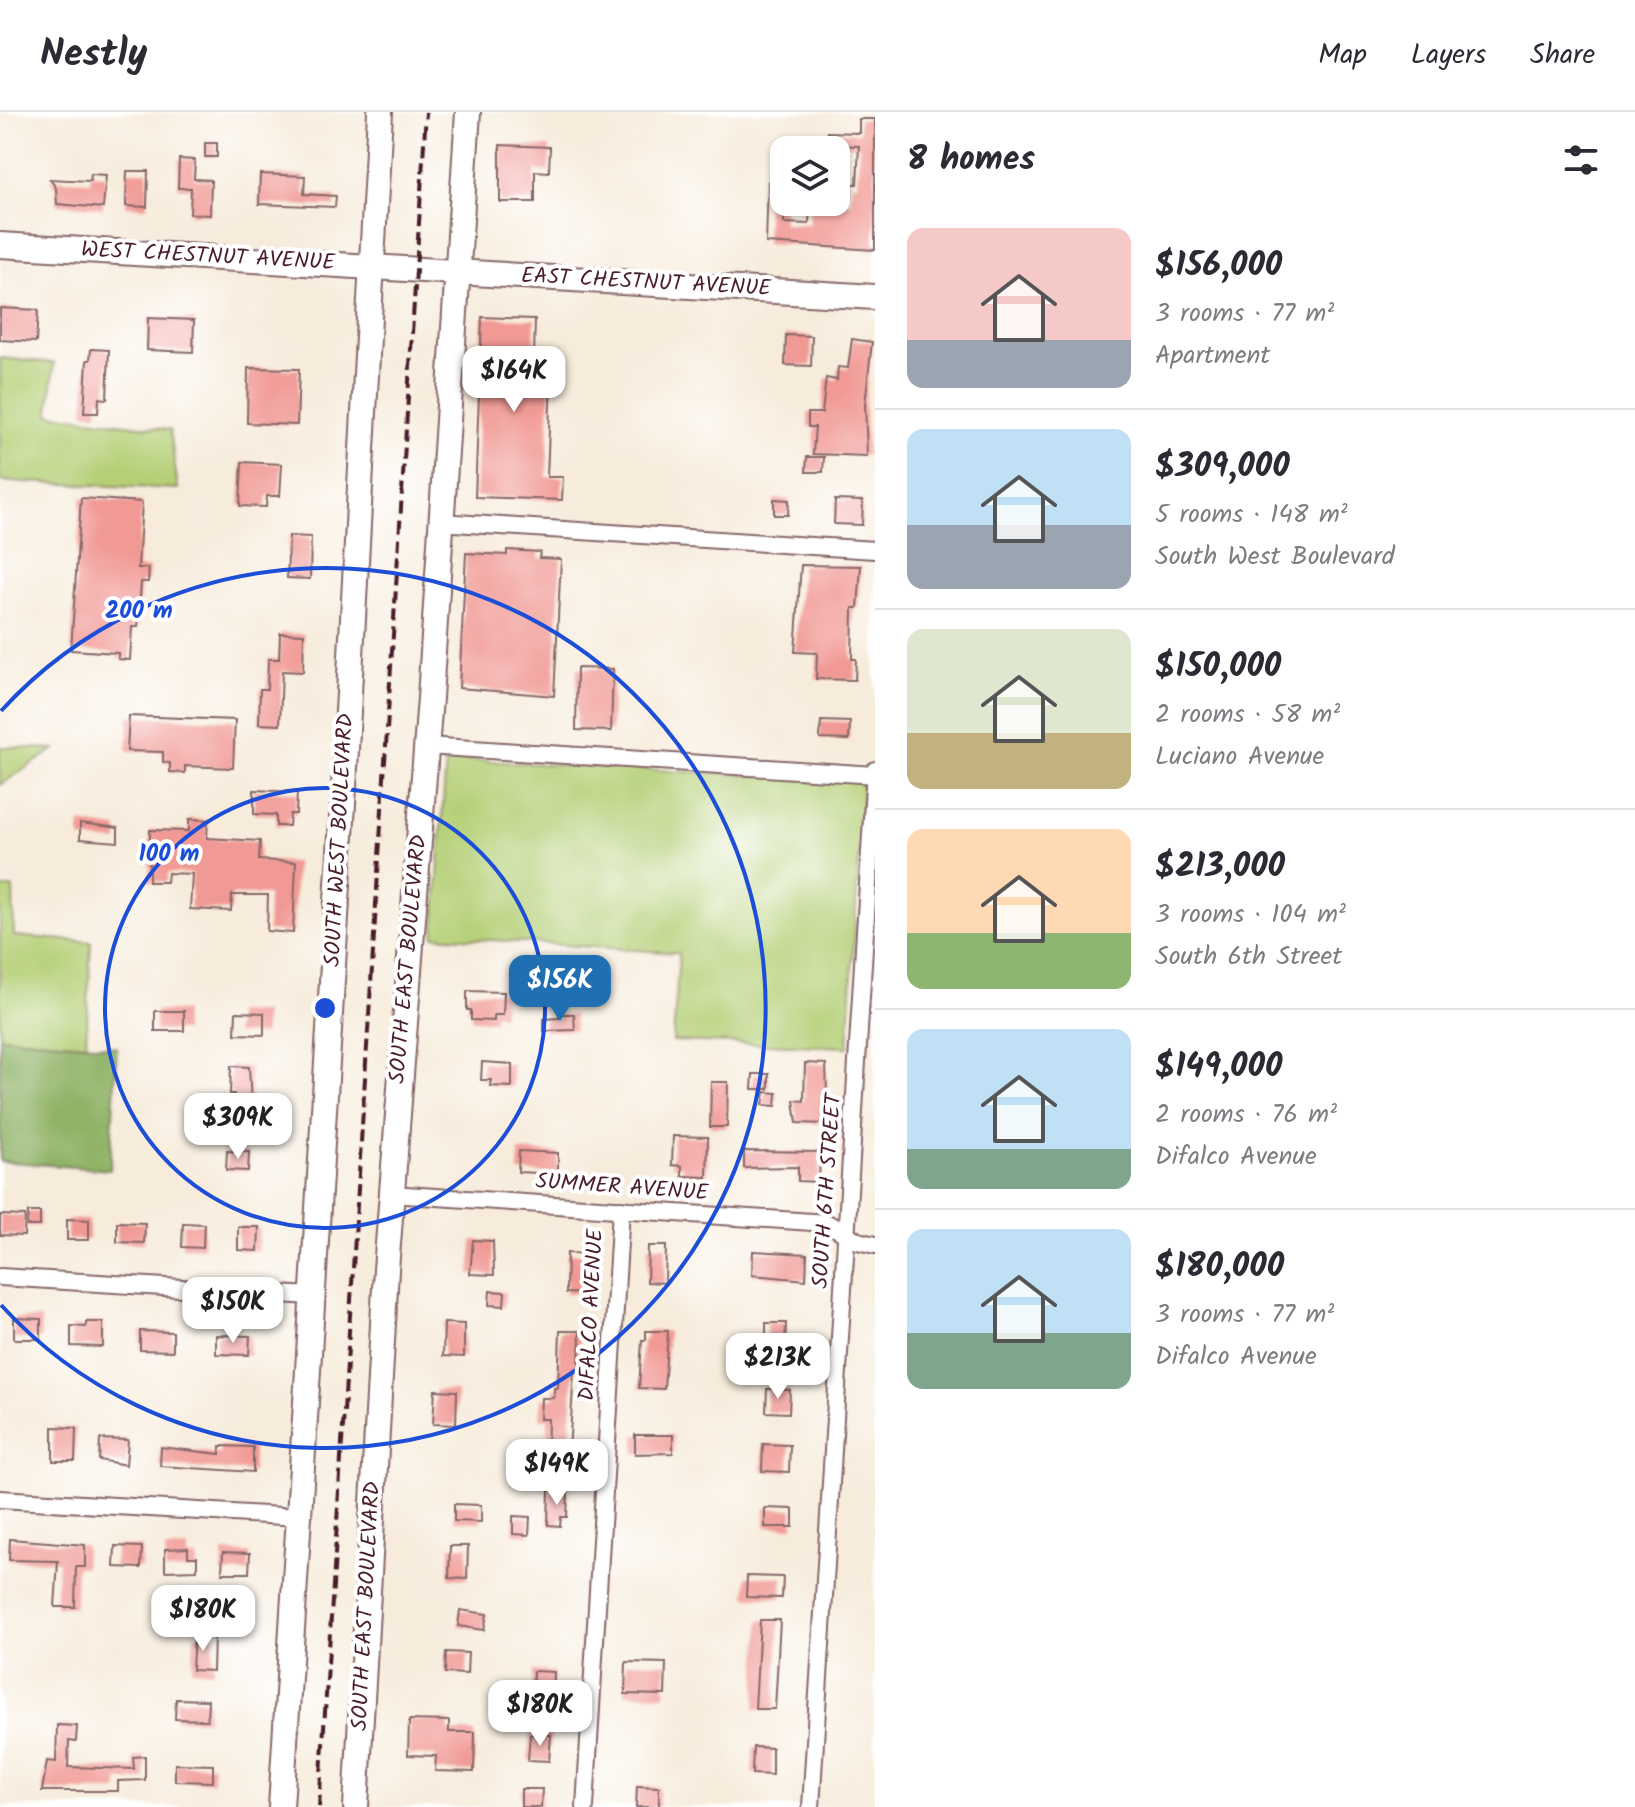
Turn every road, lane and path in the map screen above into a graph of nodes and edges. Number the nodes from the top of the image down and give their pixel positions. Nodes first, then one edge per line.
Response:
1 (380, 112) edge
2 (468, 112) edge
3 (0, 245) edge
4 (371, 267) junction
5 (416, 269) joint
6 (455, 272) junction
7 (875, 297) edge
8 (439, 522) junction
9 (875, 550) edge
10 (426, 746) junction
11 (875, 773) edge
12 (868, 1007) edge
13 (391, 1194) junction
14 (621, 1209) junction
15 (847, 1233) junction
16 (875, 1245) edge
17 (0, 1277) edge
18 (312, 1296) junction
19 (0, 1499) edge
20 (298, 1517) junction
21 (281, 1807) edge
22 (356, 1807) edge
23 (585, 1807) edge
24 (811, 1807) edge

1 - 4 main road, SOUTH WEST BOULEVARD
2 - 6 main road, SOUTH EAST BOULEVARD
3 - 4 main road, WEST CHESTNUT AVENUE
4 - 5 main road, WEST CHESTNUT AVENUE
4 - 18 main road, SOUTH WEST BOULEVARD
5 - 6 main road, EAST CHESTNUT AVENUE
6 - 7 main road, EAST CHESTNUT AVENUE
6 - 8 main road, SOUTH EAST BOULEVARD
8 - 9 street
8 - 10 main road, SOUTH EAST BOULEVARD
10 - 11 street
10 - 13 main road, SOUTH EAST BOULEVARD
11 - 12 street, SOUTH 6TH STREET
12 - 15 street, SOUTH 6TH STREET
13 - 14 street, SUMMER AVENUE
13 - 22 main road, SOUTH EAST BOULEVARD
14 - 15 street, SUMMER AVENUE
14 - 23 street, DIFALCO AVENUE
15 - 16 street, SUMMER AVENUE
15 - 24 street, SOUTH 6TH STREET
17 - 18 street
18 - 20 main road, SOUTH WEST BOULEVARD
19 - 20 street
20 - 21 main road, SOUTH WEST BOULEVARD

